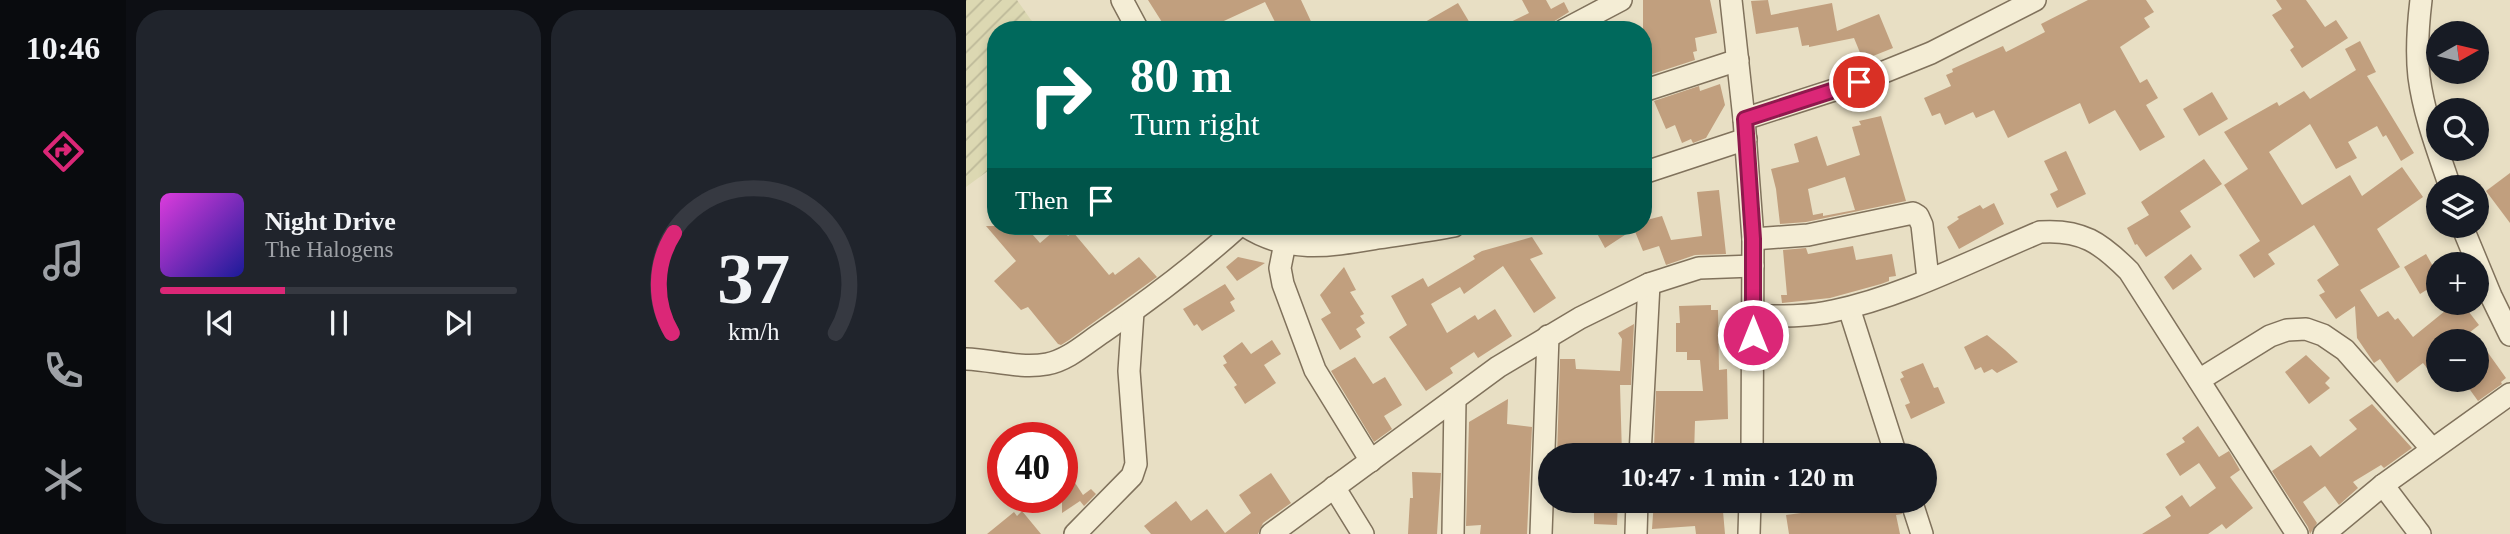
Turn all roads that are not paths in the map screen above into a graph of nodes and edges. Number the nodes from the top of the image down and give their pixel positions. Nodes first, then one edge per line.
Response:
1 (1122, 0) edge
2 (1621, 0) edge
3 (1731, 0) edge
4 (2035, 0) edge
5 (2421, 0) edge
6 (1133, 21) edge
7 (1581, 21) edge
8 (1738, 60) junction
9 (1652, 88) edge
10 (1745, 129) junction
11 (1652, 169) edge
12 (2446, 175) edge
13 (1232, 235) edge
14 (1259, 235) edge
15 (1392, 235) edge
16 (2467, 238) edge
17 (1753, 239) junction
18 (1285, 243) junction
19 (1753, 266) junction
20 (1928, 279) junction
21 (1649, 284) junction
22 (1849, 308) junction
23 (1133, 312) junction
24 (1753, 316) junction
25 (2510, 335) edge
26 (1548, 336) junction
27 (966, 359) edge
28 (2199, 380) junction
29 (2510, 394) edge
30 (1455, 399) junction
31 (1641, 443) edge
32 (1752, 443) edge
33 (1892, 443) edge
34 (2432, 449) junction
35 (1371, 461) junction
36 (2383, 485) junction
37 (1334, 487) junction
38 (1637, 513) edge
39 (1750, 513) edge
40 (1915, 513) edge
41 (1088, 530) edge
42 (1270, 534) edge
43 (1363, 534) edge
44 (1452, 534) edge
45 (1541, 534) edge
46 (1636, 534) edge
47 (1749, 534) edge
48 (1922, 534) edge
49 (2297, 534) edge
50 (2324, 534) edge
51 (2420, 534) edge

1 - 6 street
2 - 7 street
3 - 8 street
4 - 10 street
5 - 12 street
8 - 9 street
8 - 10 street
10 - 11 street
10 - 17 street
13 - 23 street
14 - 18 street
15 - 18 street
16 - 25 street
17 - 19 street
17 - 20 street
18 - 35 street
19 - 21 street
19 - 24 street
20 - 22 street
20 - 28 street
21 - 26 street
21 - 31 street
22 - 24 street
22 - 33 street
23 - 27 street
23 - 41 street
24 - 32 street
26 - 30 street
26 - 45 street
28 - 34 street
28 - 49 street
29 - 34 street
30 - 35 street
30 - 44 street
34 - 36 street
35 - 37 street
36 - 50 street
36 - 51 street
37 - 42 street
37 - 43 street
38 - 46 street
39 - 47 street
40 - 48 street

